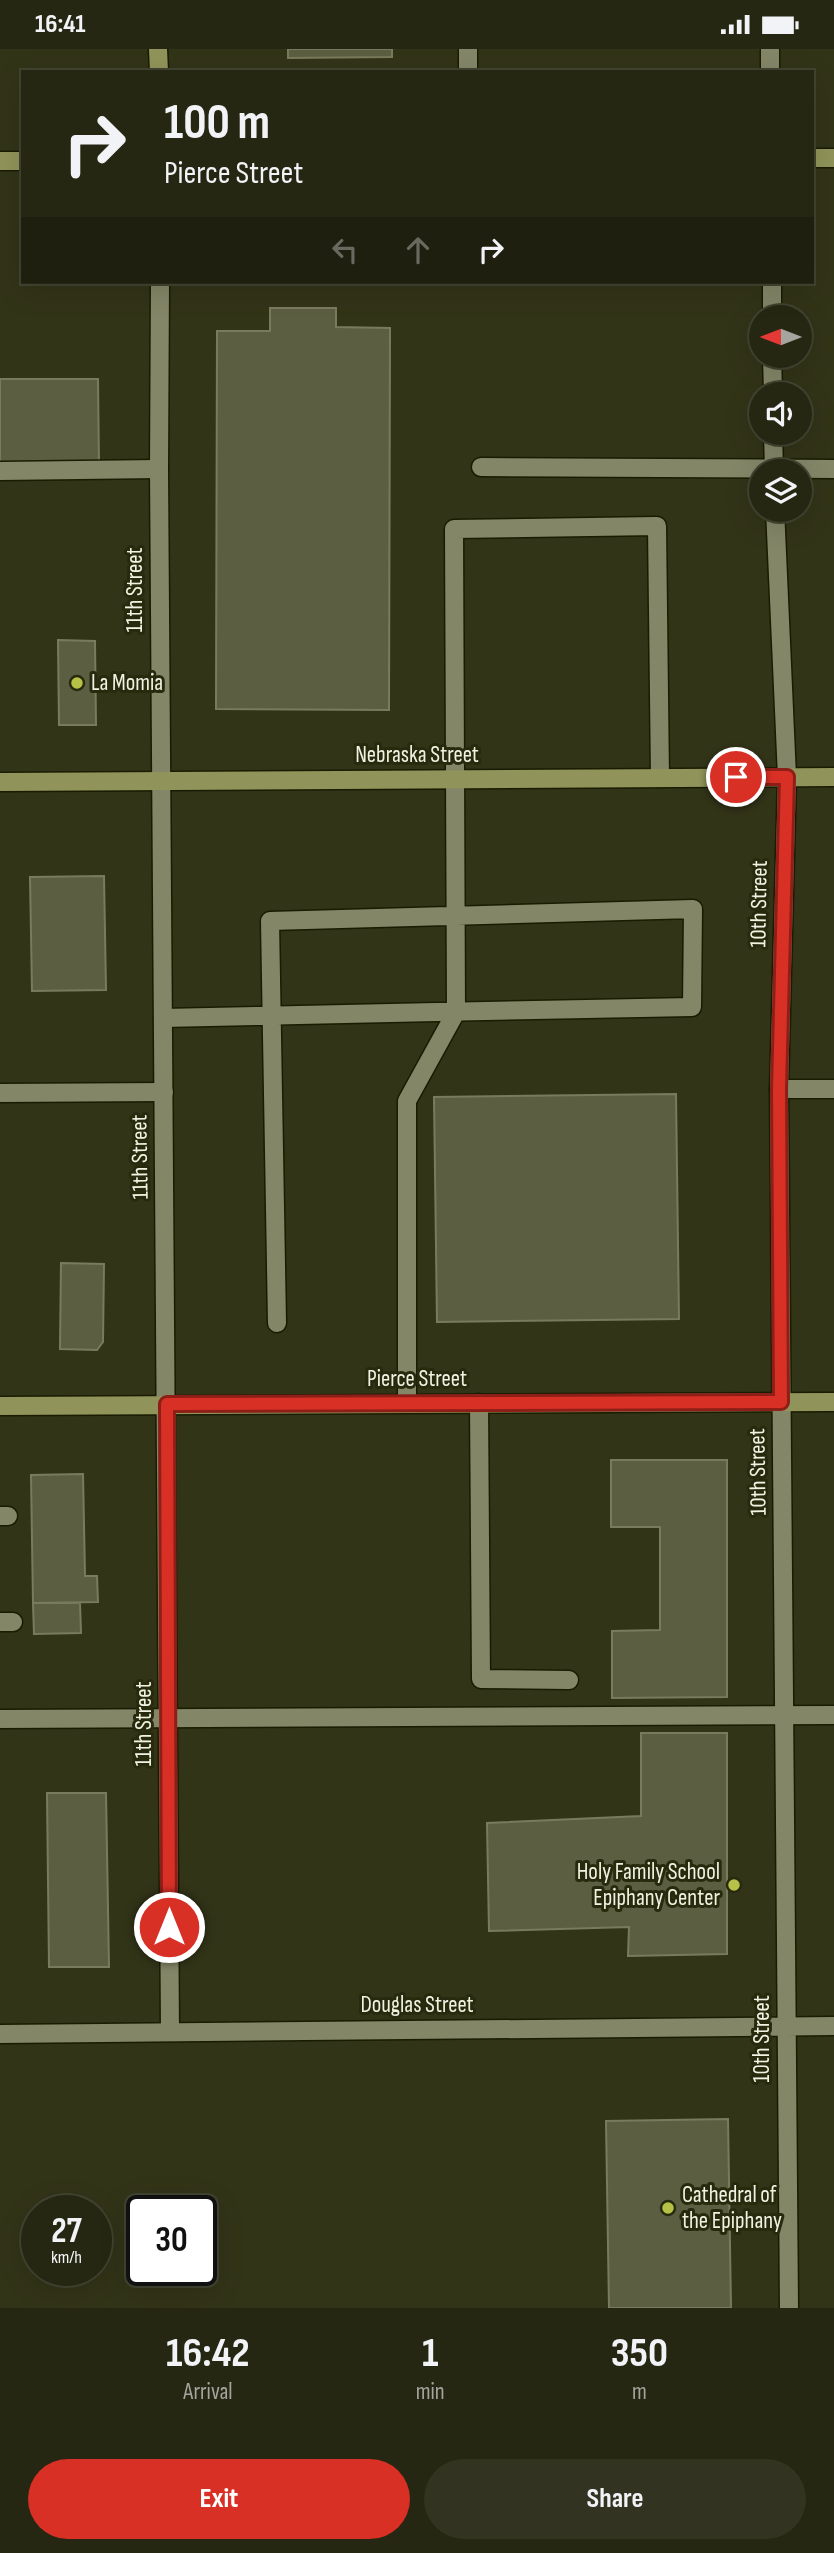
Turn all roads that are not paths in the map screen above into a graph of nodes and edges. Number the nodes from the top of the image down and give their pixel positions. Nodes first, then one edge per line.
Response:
1 (158, 49) edge
2 (468, 49) edge
3 (770, 49) edge
4 (159, 70) edge
5 (468, 70) edge
6 (770, 70) edge
7 (814, 158) edge
8 (834, 158) edge
9 (0, 161) edge
10 (21, 161) edge
11 (160, 284) edge
12 (772, 284) edge
13 (772, 305) edge
14 (481, 467) dead end
15 (159, 469) junction
16 (749, 469) edge
17 (812, 469) edge
18 (834, 469) edge
19 (0, 471) edge
20 (776, 522) edge
21 (834, 776) edge
22 (787, 777) junction
23 (660, 778) junction
24 (454, 779) junction
25 (161, 780) junction
26 (0, 782) edge
27 (456, 915) junction
28 (456, 1011) junction
29 (270, 1016) junction
30 (163, 1018) junction
31 (779, 1089) junction
32 (834, 1089) edge
33 (164, 1091) junction
34 (0, 1093) edge
35 (277, 1323) dead end
36 (781, 1402) junction
37 (834, 1402) edge
38 (407, 1403) junction
39 (479, 1403) junction
40 (167, 1404) junction
41 (0, 1406) edge
42 (569, 1679) dead end
43 (784, 1715) junction
44 (834, 1715) edge
45 (168, 1717) junction
46 (0, 1719) edge
47 (787, 2027) junction
48 (834, 2027) edge
49 (170, 2032) junction
50 (0, 2034) edge
51 (789, 2308) edge

1 - 4 main road
2 - 5 street
3 - 6 street
7 - 8 main road
9 - 10 main road
11 - 15 street, 11th Street
12 - 13 street
14 - 16 street
15 - 19 street
15 - 25 street, 11th Street
17 - 18 street
20 - 22 street, 10th Street
21 - 22 main road, Nebraska Street
22 - 23 main road, Nebraska Street
22 - 31 street, 10th Street
23 - 24 main road, Nebraska Street
23 - 24 street
24 - 25 main road, Nebraska Street
24 - 27 street
25 - 26 main road, Nebraska Street
25 - 30 street, 11th Street
27 - 28 street
27 - 28 street
27 - 29 street
28 - 29 street
28 - 38 street
29 - 30 street
29 - 35 street
30 - 33 street, 11th Street
31 - 32 street
31 - 36 street, 10th Street
33 - 34 street
33 - 40 street, 11th Street
36 - 37 main road, Pierce Street
36 - 39 main road, Pierce Street
36 - 43 street, 10th Street
38 - 39 main road, Pierce Street
38 - 40 main road, Pierce Street
39 - 42 street
40 - 41 main road, Pierce Street
40 - 45 street, 11th Street
43 - 44 street
43 - 45 street
43 - 47 street, 10th Street
45 - 46 street
45 - 49 street, 11th Street
47 - 48 street, Douglas Street
47 - 49 street, Douglas Street
47 - 51 street, 10th Street
49 - 50 street, Douglas Street

